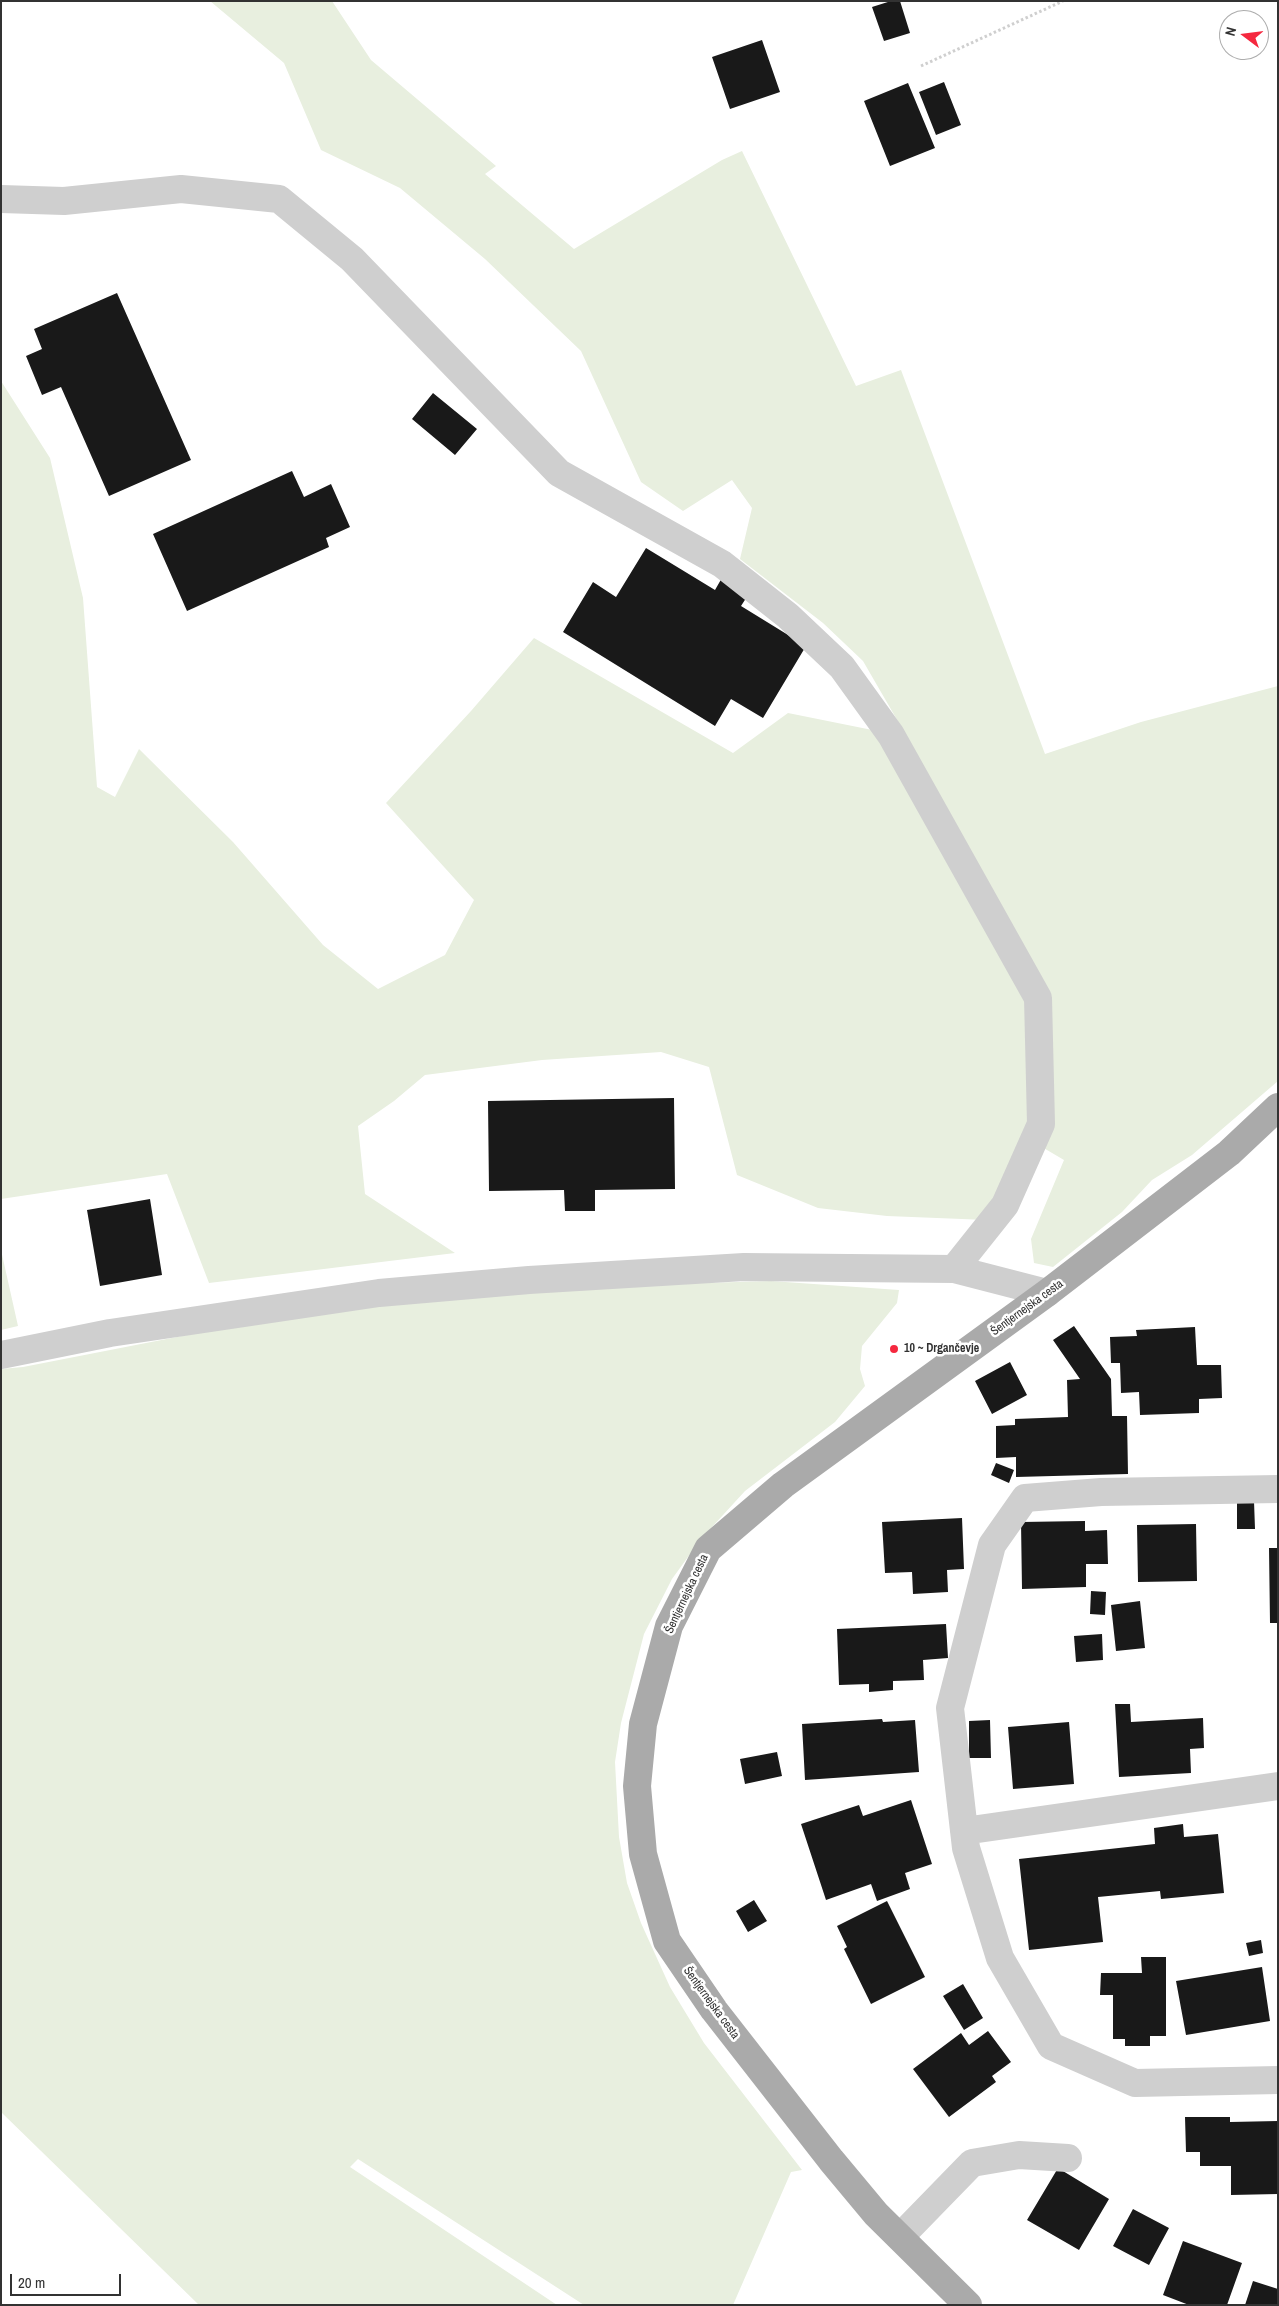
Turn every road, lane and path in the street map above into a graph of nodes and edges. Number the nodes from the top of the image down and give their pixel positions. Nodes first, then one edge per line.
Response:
1 (1063, 1) edge
2 (920, 66) dead end
3 (1, 199) edge
4 (1278, 1107) edge
5 (954, 1269) junction
6 (1047, 1293) junction
7 (1, 1355) edge
8 (1278, 1489) edge
9 (1278, 1786) edge
10 (964, 1831) junction
11 (1278, 2080) edge
12 (1068, 2158) dead end
13 (900, 2237) junction
14 (968, 2305) edge

1 - 2 path
3 - 5 street
4 - 6 main road, Šentjernejska cesta
5 - 6 street
5 - 7 street
6 - 13 main road, Šentjernejska cesta
8 - 10 street
9 - 10 street
10 - 11 street
12 - 13 street
13 - 14 main road, Šentjernejska cesta

